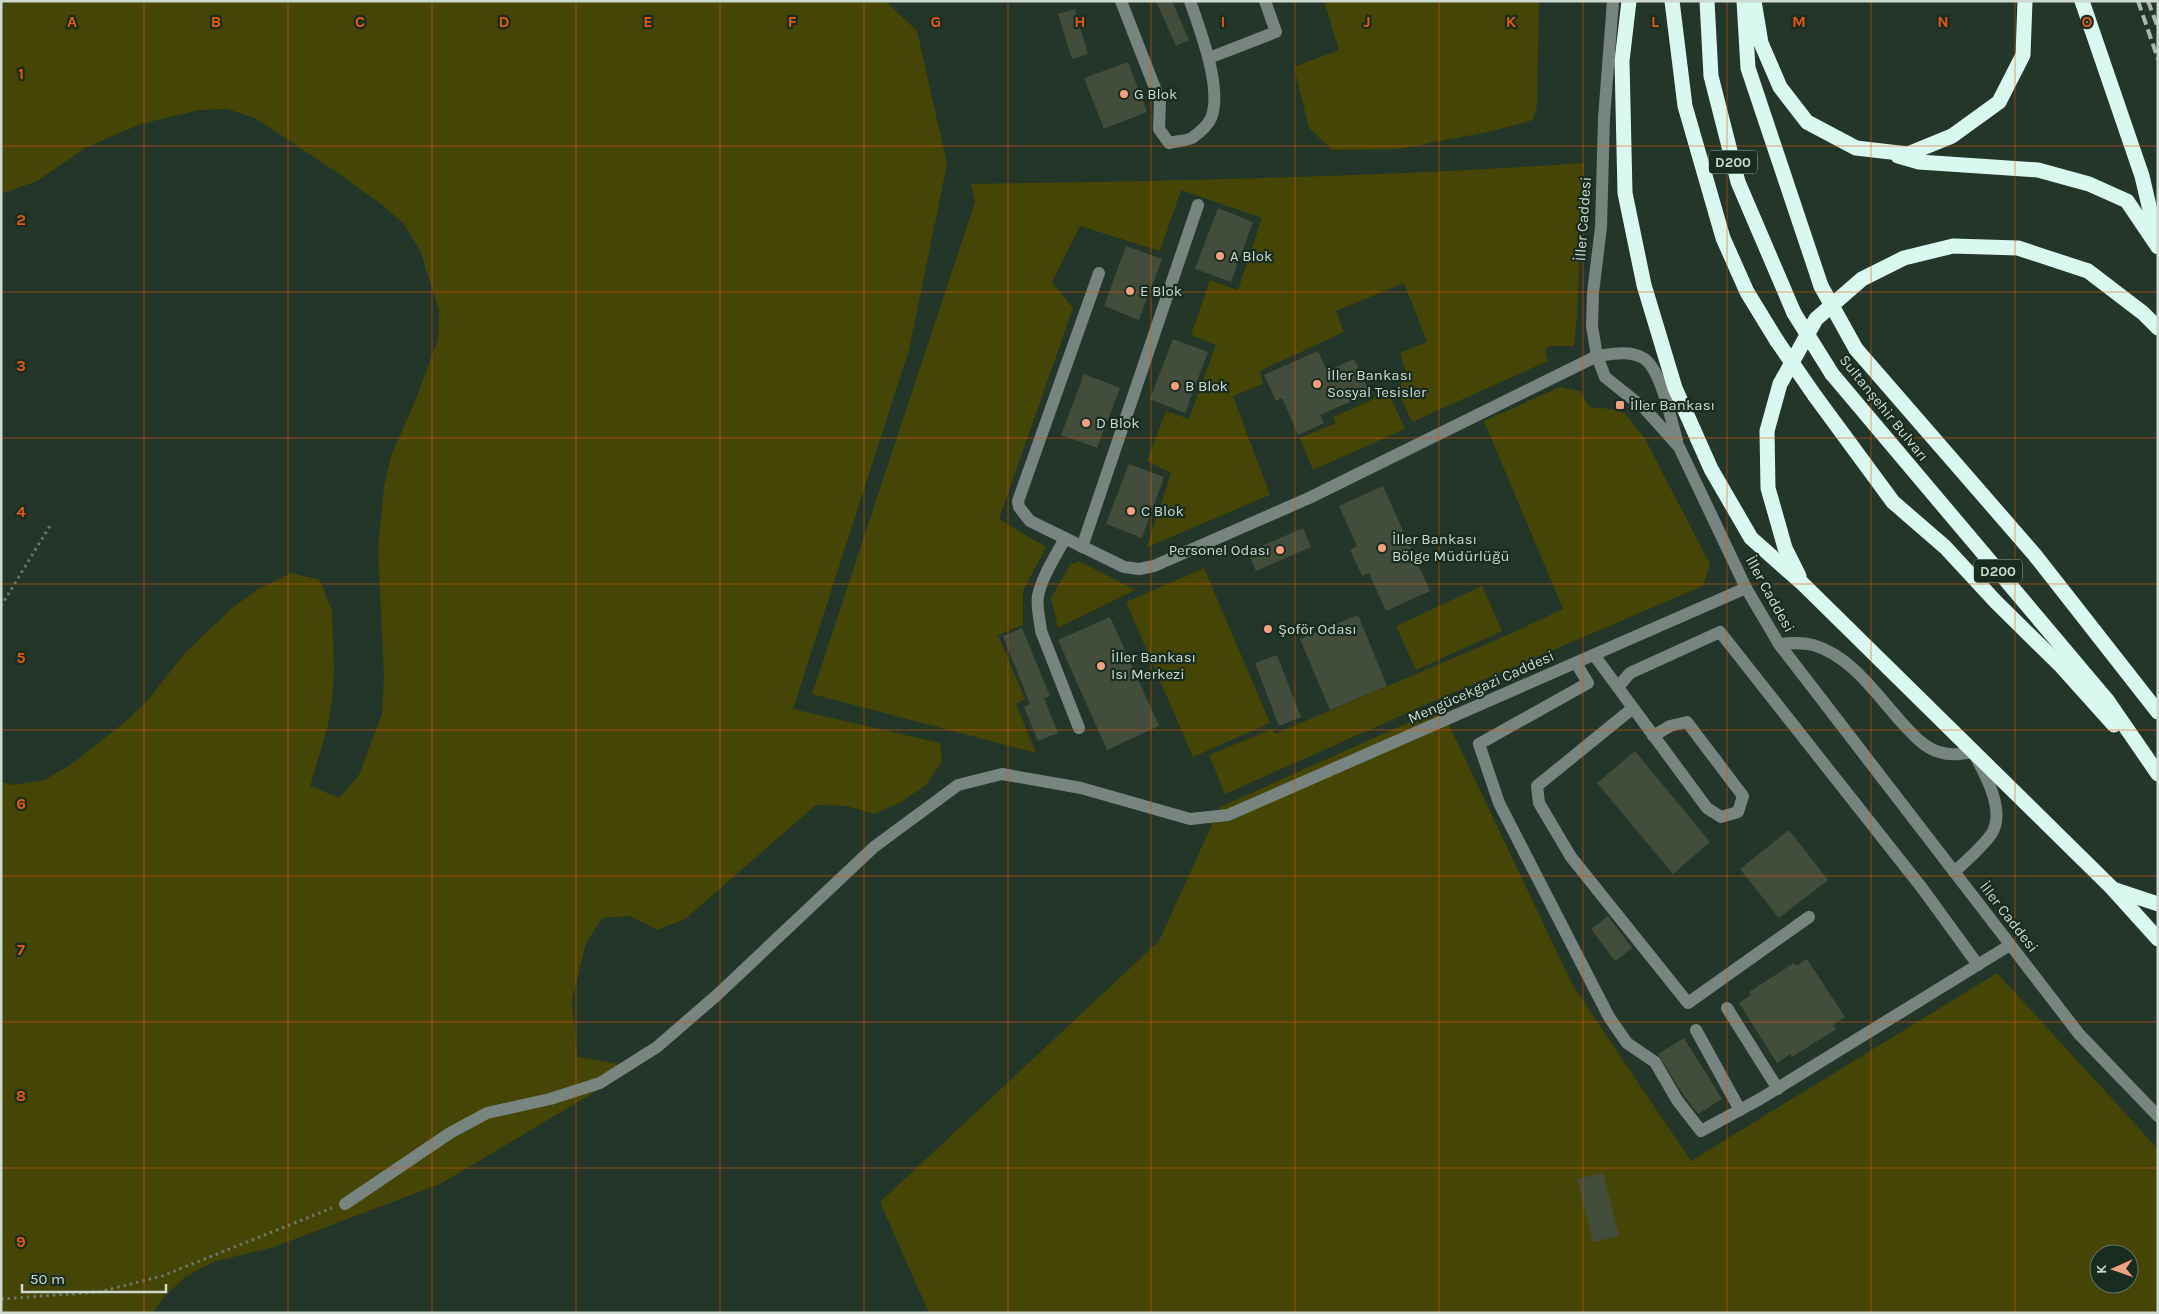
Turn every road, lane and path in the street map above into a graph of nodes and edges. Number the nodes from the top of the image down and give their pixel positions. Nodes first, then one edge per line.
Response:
1 (1121, 1) edge
2 (1190, 1) edge
3 (1265, 1) edge
4 (1613, 1) edge
5 (1629, 1) edge
6 (1672, 1) edge
7 (1706, 1) edge
8 (1744, 1) edge
9 (1754, 1) edge
10 (2025, 1) edge
11 (2082, 1) edge
12 (1209, 58) junction
13 (1869, 149) junction
14 (1198, 205) dead end
15 (2158, 241) edge
16 (2158, 247) edge
17 (1099, 273) dead end
18 (2158, 328) edge
19 (1597, 356) junction
20 (1679, 447) junction
21 (51, 524) dead end
22 (1065, 538) junction
23 (1082, 547) junction
24 (1803, 584) junction
25 (1746, 588) junction
26 (1, 606) edge
27 (1779, 644) junction
28 (1594, 654) junction
29 (1576, 662) junction
30 (1618, 687) junction
31 (1633, 708) junction
32 (2158, 712) edge
33 (1079, 728) dead end
34 (1653, 736) junction
35 (1973, 752) junction
36 (2155, 770) edge
37 (1954, 872) junction
38 (2112, 888) junction
39 (2158, 904) edge
40 (1810, 917) dead end
41 (2158, 939) edge
42 (2010, 945) junction
43 (1978, 965) junction
44 (1727, 1008) dead end
45 (1696, 1030) dead end
46 (1778, 1089) junction
47 (1740, 1110) junction
48 (2158, 1116) edge
49 (344, 1204) joint
50 (1, 1299) edge

1 - 12 street
2 - 12 street
3 - 12 street
4 - 19 street, İller Caddesi
5 - 24 highway
6 - 36 highway, bridge
7 - 36 highway, Sultanşehir Bulvarı / D200, bridge
8 - 32 highway, Sultanşehir Bulvarı / D200, bridge
9 - 13 highway
10 - 13 highway
11 - 15 highway
13 - 16 highway
14 - 23 street
17 - 22 street
18 - 24 highway
19 - 20 street, İller Caddesi
19 - 20 street
19 - 23 street
20 - 25 street, İller Caddesi
21 - 26 path
22 - 23 street
22 - 33 street
24 - 35 highway
25 - 27 street, İller Caddesi
25 - 28 street, Mengücekgazi Caddesi
27 - 35 street
27 - 37 street, İller Caddesi
28 - 29 street, Mengücekgazi Caddesi
28 - 30 street
29 - 47 street
29 - 49 street, Mengücekgazi Caddesi
30 - 31 street
30 - 43 street
31 - 34 street
31 - 40 street
34 - 34 street
35 - 37 street
35 - 38 highway
37 - 42 street, İller Caddesi
38 - 39 highway
38 - 41 highway
42 - 43 street
42 - 48 street, İller Caddesi
43 - 46 street
44 - 46 street
45 - 47 street
46 - 47 street
49 - 50 path

